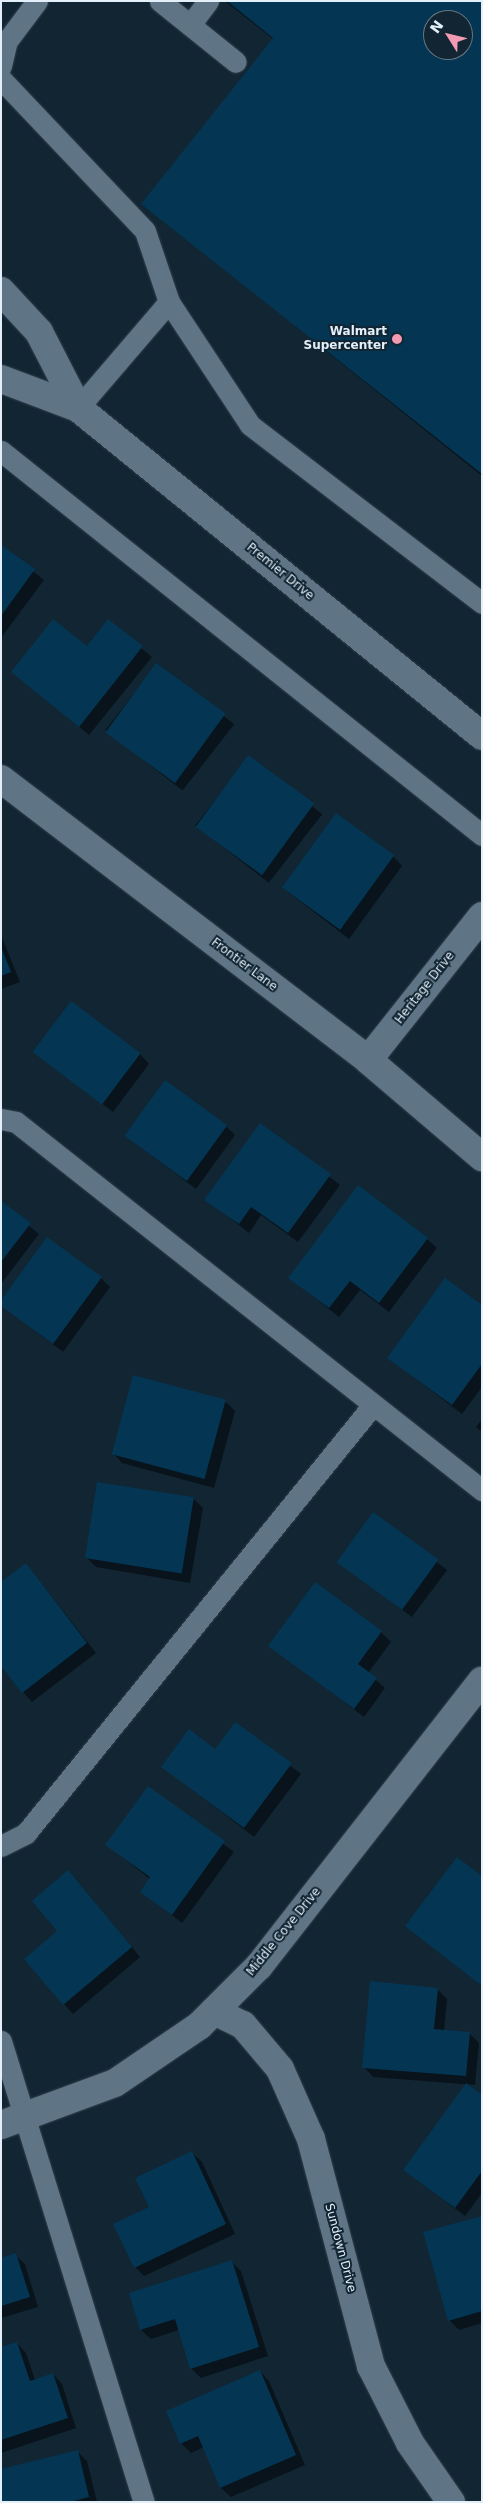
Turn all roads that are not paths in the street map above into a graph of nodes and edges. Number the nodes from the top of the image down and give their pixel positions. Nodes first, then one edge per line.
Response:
1 (37, 1) edge
2 (208, 1) edge
3 (169, 4) edge
4 (190, 25) junction
5 (236, 62) dead end
6 (1, 66) edge
7 (1, 79) edge
8 (1, 291) edge
9 (169, 302) junction
10 (1, 379) edge
11 (78, 408) junction
12 (1, 451) edge
13 (482, 603) edge
14 (482, 736) edge
15 (1, 779) edge
16 (482, 835) edge
17 (482, 916) edge
18 (368, 1060) junction
19 (1, 1119) edge
20 (482, 1158) edge
21 (373, 1404) junction
22 (482, 1490) edge
23 (482, 1681) edge
24 (1, 1846) edge
25 (214, 2011) junction
26 (1, 2041) edge
27 (12, 2122) edge
28 (144, 2502) edge
29 (451, 2502) edge

1 - 6 lane
2 - 4 lane
3 - 4 lane
4 - 5 lane
7 - 9 lane
8 - 11 street, Premier Drive
9 - 11 lane
9 - 13 lane
10 - 11 street, Premier Drive
11 - 14 street, Premier Drive
12 - 16 lane
15 - 18 street, Frontier Lane
17 - 18 street, Heritage Drive
18 - 20 street, Frontier Lane
19 - 21 lane
21 - 22 lane
21 - 24 lane
23 - 25 street, Middle Cove Drive
25 - 27 street, Middle Cove Drive
25 - 29 street, Sundown Drive
26 - 27 lane
27 - 28 lane

